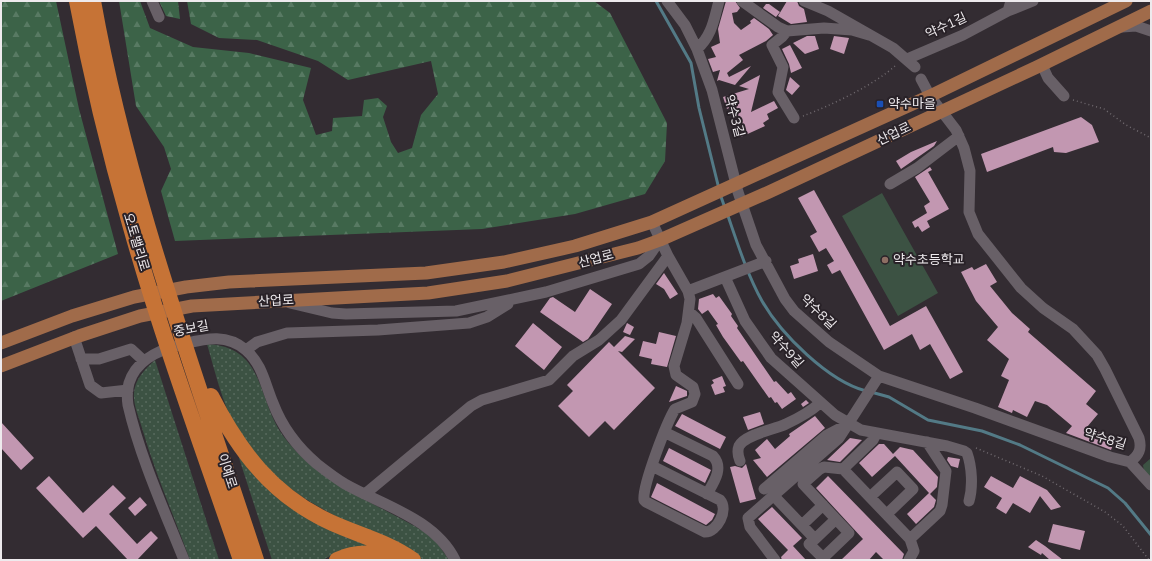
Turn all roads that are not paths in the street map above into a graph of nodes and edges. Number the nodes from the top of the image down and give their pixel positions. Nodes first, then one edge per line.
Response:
1 (77, 1) edge
2 (94, 1) edge
3 (152, 1) edge
4 (667, 1) edge
5 (719, 1) edge
6 (742, 1) edge
7 (804, 1) edge
8 (1033, 1) edge
9 (1126, 1) edge
10 (1010, 6) edge
11 (1151, 12) edge
12 (159, 17) dead end
13 (1117, 28) junction
14 (786, 31) junction
15 (1151, 31) edge
16 (869, 34) junction
17 (697, 49) junction
18 (1042, 65) junction
19 (921, 79) dead end
20 (930, 96) junction
21 (1064, 96) road end
22 (942, 112) junction
23 (794, 118) road end
24 (959, 136) junction
25 (890, 184) dead end
26 (738, 192) joint
27 (652, 222) junction
28 (660, 240) junction
29 (668, 256) junction
30 (762, 262) junction
31 (730, 276) junction
32 (688, 291) junction
33 (514, 300) junction
34 (280, 301) junction
35 (690, 312) junction
36 (74, 337) junction
37 (1, 343) edge
38 (246, 350) junction
39 (81, 360) junction
40 (144, 361) junction
41 (1, 366) edge
42 (879, 376) junction
43 (201, 382) junction
44 (738, 384) dead end
45 (128, 390) junction
46 (820, 403) junction
47 (848, 424) junction
48 (664, 432) junction
49 (876, 434) junction
50 (927, 442) junction
51 (740, 461) dead end
52 (1130, 462) junction
53 (652, 466) junction
54 (817, 466) junction
55 (843, 469) junction
56 (213, 477) junction
57 (1151, 485) edge
58 (769, 492) junction
59 (365, 494) junction
60 (708, 494) junction
61 (870, 497) junction
62 (969, 501) dead end
63 (823, 505) junction
64 (887, 514) junction
65 (836, 519) junction
66 (802, 525) junction
67 (815, 539) junction
68 (910, 539) junction
69 (184, 560) edge
70 (233, 560) edge
71 (241, 560) edge
72 (256, 560) edge
73 (337, 560) edge
74 (397, 560) edge
75 (413, 560) edge
76 (455, 560) edge
77 (775, 560) edge
78 (909, 560) edge

1 - 56 highway, 오토밸리로
2 - 43 highway, 오토밸리로
3 - 12 street
4 - 17 street, 약수3길
5 - 17 street
6 - 14 street
7 - 16 street
8 - 10 street, 약수1길
9 - 20 main road, 산업로
10 - 16 street, 약수1길
11 - 13 main road, 산업로
13 - 15 street
13 - 18 main road, 산업로
14 - 16 street
14 - 23 street
17 - 26 street, 약수3길
18 - 21 street
18 - 22 main road, 산업로
19 - 20 street, 약수8길
20 - 22 street, 약수8길
20 - 27 main road, 산업로
22 - 24 street, 약수8길
22 - 28 main road, 산업로
24 - 25 street
24 - 52 street, 약수8길
26 - 30 street, 약수8길
27 - 28 street
27 - 37 main road, 산업로
28 - 29 street
28 - 33 street
28 - 34 main road, 산업로
29 - 32 street
29 - 59 street
30 - 31 street
30 - 42 street, 약수8길
31 - 32 street
31 - 46 street, 약수9길
32 - 35 street
33 - 34 street
33 - 38 street
34 - 36 main road, 산업로
35 - 44 street
35 - 48 street
36 - 39 street
36 - 41 main road, 산업로
38 - 40 street, 중보길
38 - 59 street, 중보길
39 - 40 street
39 - 45 street
40 - 45 street, 중보길
42 - 47 street
42 - 52 street, 약수8길
43 - 72 highway, 이예로
43 - 75 highway
45 - 69 street, 중보길
46 - 47 street, 약수9길
46 - 51 street
47 - 49 street, 약수9길
47 - 54 street
47 - 58 street
48 - 53 street
48 - 60 street
49 - 50 street, 약수9길
49 - 55 street
50 - 62 street, 약수9길
50 - 68 street
52 - 57 street
53 - 60 street
53 - 60 street
54 - 55 street
54 - 58 street
54 - 63 street
55 - 61 street
56 - 70 highway
56 - 71 highway, 이예로
58 - 66 street
58 - 77 street
59 - 76 street, 중보길
61 - 64 street
61 - 64 street
63 - 65 street
63 - 66 street
64 - 68 street
65 - 67 street
65 - 67 street
66 - 67 street
68 - 78 street
73 - 74 highway

